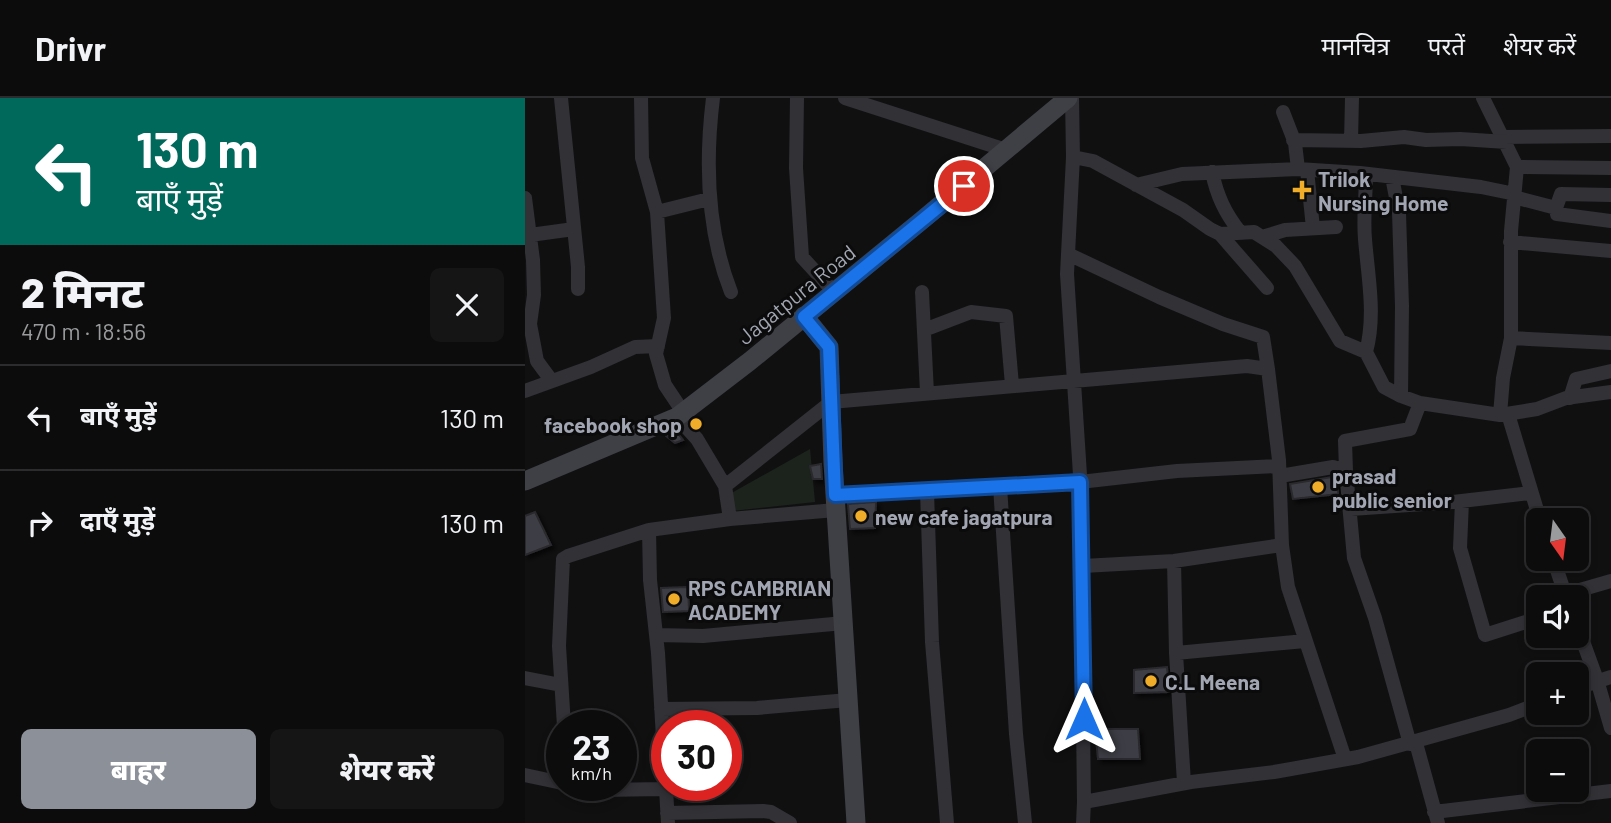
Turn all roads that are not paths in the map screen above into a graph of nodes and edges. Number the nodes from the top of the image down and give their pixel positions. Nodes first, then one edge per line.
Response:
1 (561, 98) edge
2 (641, 98) edge
3 (713, 98) edge
4 (797, 98) edge
5 (845, 98) edge
6 (1070, 98) edge
7 (1352, 98) edge
8 (1483, 98) edge
9 (1283, 112) dead end
10 (1611, 136) edge
11 (1293, 140) junction
12 (1505, 140) junction
13 (1351, 141) junction
14 (1006, 150) junction
15 (1073, 157) junction
16 (1517, 167) junction
17 (1303, 169) junction
18 (1611, 169) edge
19 (1212, 172) junction
20 (1366, 174) junction
21 (1392, 177) junction
22 (1136, 185) junction
23 (1611, 195) edge
24 (1514, 196) junction
25 (525, 198) edge
26 (709, 199) junction
27 (1556, 208) junction
28 (657, 212) junction
29 (1611, 221) edge
30 (1336, 227) dead end
31 (1313, 228) junction
32 (574, 229) junction
33 (1240, 232) junction
34 (1220, 234) junction
35 (530, 235) junction
36 (1262, 237) junction
37 (1510, 242) junction
38 (1611, 251) edge
39 (1067, 254) junction
40 (1267, 288) dead end
41 (578, 289) dead end
42 (731, 292) dead end
43 (834, 292) junction
44 (922, 292) dead end
45 (804, 317) junction
46 (924, 330) junction
47 (1511, 338) junction
48 (1611, 343) edge
49 (658, 346) junction
50 (1366, 352) junction
51 (1268, 369) junction
52 (1611, 370) edge
53 (1074, 379) junction
54 (551, 380) junction
55 (1013, 385) junction
56 (525, 391) edge
57 (1611, 392) edge
58 (927, 393) junction
59 (1401, 396) junction
60 (1570, 398) junction
61 (831, 402) junction
62 (1420, 403) junction
63 (680, 414) junction
64 (1504, 414) junction
65 (1279, 471) junction
66 (1346, 471) junction
67 (525, 481) edge
68 (1080, 482) junction
69 (725, 486) junction
70 (1000, 486) junction
71 (927, 491) junction
72 (1531, 493) junction
73 (1462, 501) junction
74 (836, 502) junction
75 (1536, 508) edge
76 (1350, 509) junction
77 (730, 519) junction
78 (649, 530) junction
79 (1282, 545) junction
80 (1174, 561) junction
81 (1083, 566) junction
82 (1611, 581) edge
83 (1589, 588) edge
84 (1526, 622) edge
85 (844, 623) junction
86 (656, 635) junction
87 (1305, 641) junction
88 (1588, 648) edge
89 (1175, 653) junction
90 (525, 678) edge
91 (1604, 679) edge
92 (561, 685) junction
93 (848, 700) junction
94 (661, 709) joint
95 (1526, 709) edge
96 (563, 710) edge
97 (1611, 728) edge
98 (1413, 743) junction
99 (1345, 760) junction
100 (525, 775) edge
101 (546, 780) edge
102 (1184, 783) junction
103 (1611, 791) edge
104 (1084, 802) junction
105 (667, 818) edge
106 (1436, 818) edge
107 (790, 823) edge
108 (856, 823) edge
109 (947, 823) edge
110 (1025, 823) edge
111 (1083, 823) edge

1 - 32 street
2 - 28 street
3 - 26 street
4 - 43 street
5 - 14 street
6 - 14 street, Jagatpura Road
6 - 15 street
7 - 13 street
8 - 12 street
9 - 11 street
10 - 12 street
11 - 13 street
11 - 17 street
12 - 13 street
12 - 16 street
14 - 43 street, Jagatpura Road
15 - 22 street
15 - 39 street
16 - 18 street
16 - 24 street
17 - 19 street
17 - 20 street
17 - 31 street
19 - 22 street
19 - 33 street
20 - 21 street
20 - 50 street
21 - 24 street
21 - 59 street
22 - 34 street
23 - 27 street
24 - 27 street
24 - 37 street
25 - 35 street
26 - 28 street
26 - 42 street
27 - 29 street
28 - 49 street
30 - 31 street
31 - 36 street
32 - 35 street
32 - 41 street
33 - 34 street
33 - 36 street
34 - 40 street
35 - 54 street
36 - 50 street
37 - 38 street
37 - 47 street
39 - 51 street
39 - 53 street
43 - 45 street, Jagatpura Road
44 - 46 street
45 - 61 street
45 - 63 street, Jagatpura Road
46 - 55 street
46 - 58 street
47 - 48 street
47 - 64 street
49 - 54 street
49 - 63 street
50 - 59 street
51 - 53 street
51 - 65 street
52 - 60 street
53 - 55 street
53 - 68 street
54 - 56 street
55 - 58 street
57 - 60 street
58 - 61 street
59 - 62 street
60 - 64 street
61 - 69 street
61 - 74 street
62 - 64 street
62 - 66 street
63 - 67 street, Jagatpura Road
63 - 69 street
64 - 72 street
65 - 66 street
65 - 68 street
65 - 79 street
66 - 76 street
68 - 70 street
68 - 81 street
69 - 77 street
70 - 71 street
70 - 110 street
71 - 74 street
71 - 109 street
72 - 73 street
72 - 75 street
73 - 76 street
73 - 84 street
74 - 77 street
74 - 85 street
76 - 98 street
77 - 78 street
78 - 86 street
78 - 92 street
79 - 80 street
79 - 87 street
80 - 81 street
80 - 89 street
81 - 104 street
82 - 83 street
85 - 86 street
85 - 93 street
86 - 94 street
87 - 89 street
87 - 99 street
88 - 91 street
89 - 102 street
90 - 92 street
91 - 97 street
92 - 96 street
93 - 94 street
93 - 108 street
95 - 98 street
98 - 99 street
98 - 106 street
99 - 102 street
100 - 101 street
102 - 104 street
103 - 106 street
104 - 111 street
105 - 107 street

